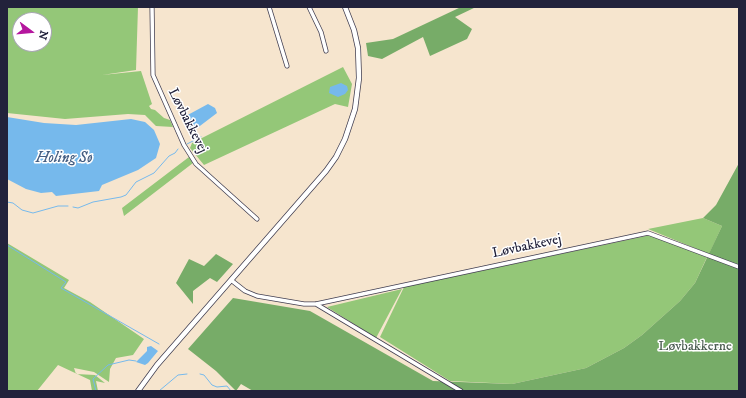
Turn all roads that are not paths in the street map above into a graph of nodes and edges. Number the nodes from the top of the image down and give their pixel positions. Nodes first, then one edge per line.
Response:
1 (152, 7) edge
2 (269, 7) edge
3 (309, 7) edge
4 (345, 7) edge
5 (326, 51) dead end
6 (287, 66) dead end
7 (257, 219) dead end
8 (739, 267) edge
9 (232, 280) junction
10 (316, 304) junction
11 (138, 391) edge
12 (460, 391) edge

1 - 7 street, Løvbakkevej
2 - 6 street
3 - 5 street
4 - 9 street
8 - 10 street, Løvbakkevej
9 - 10 street, Løvbakkevej
9 - 11 street
10 - 12 street, Løvbakkevej

